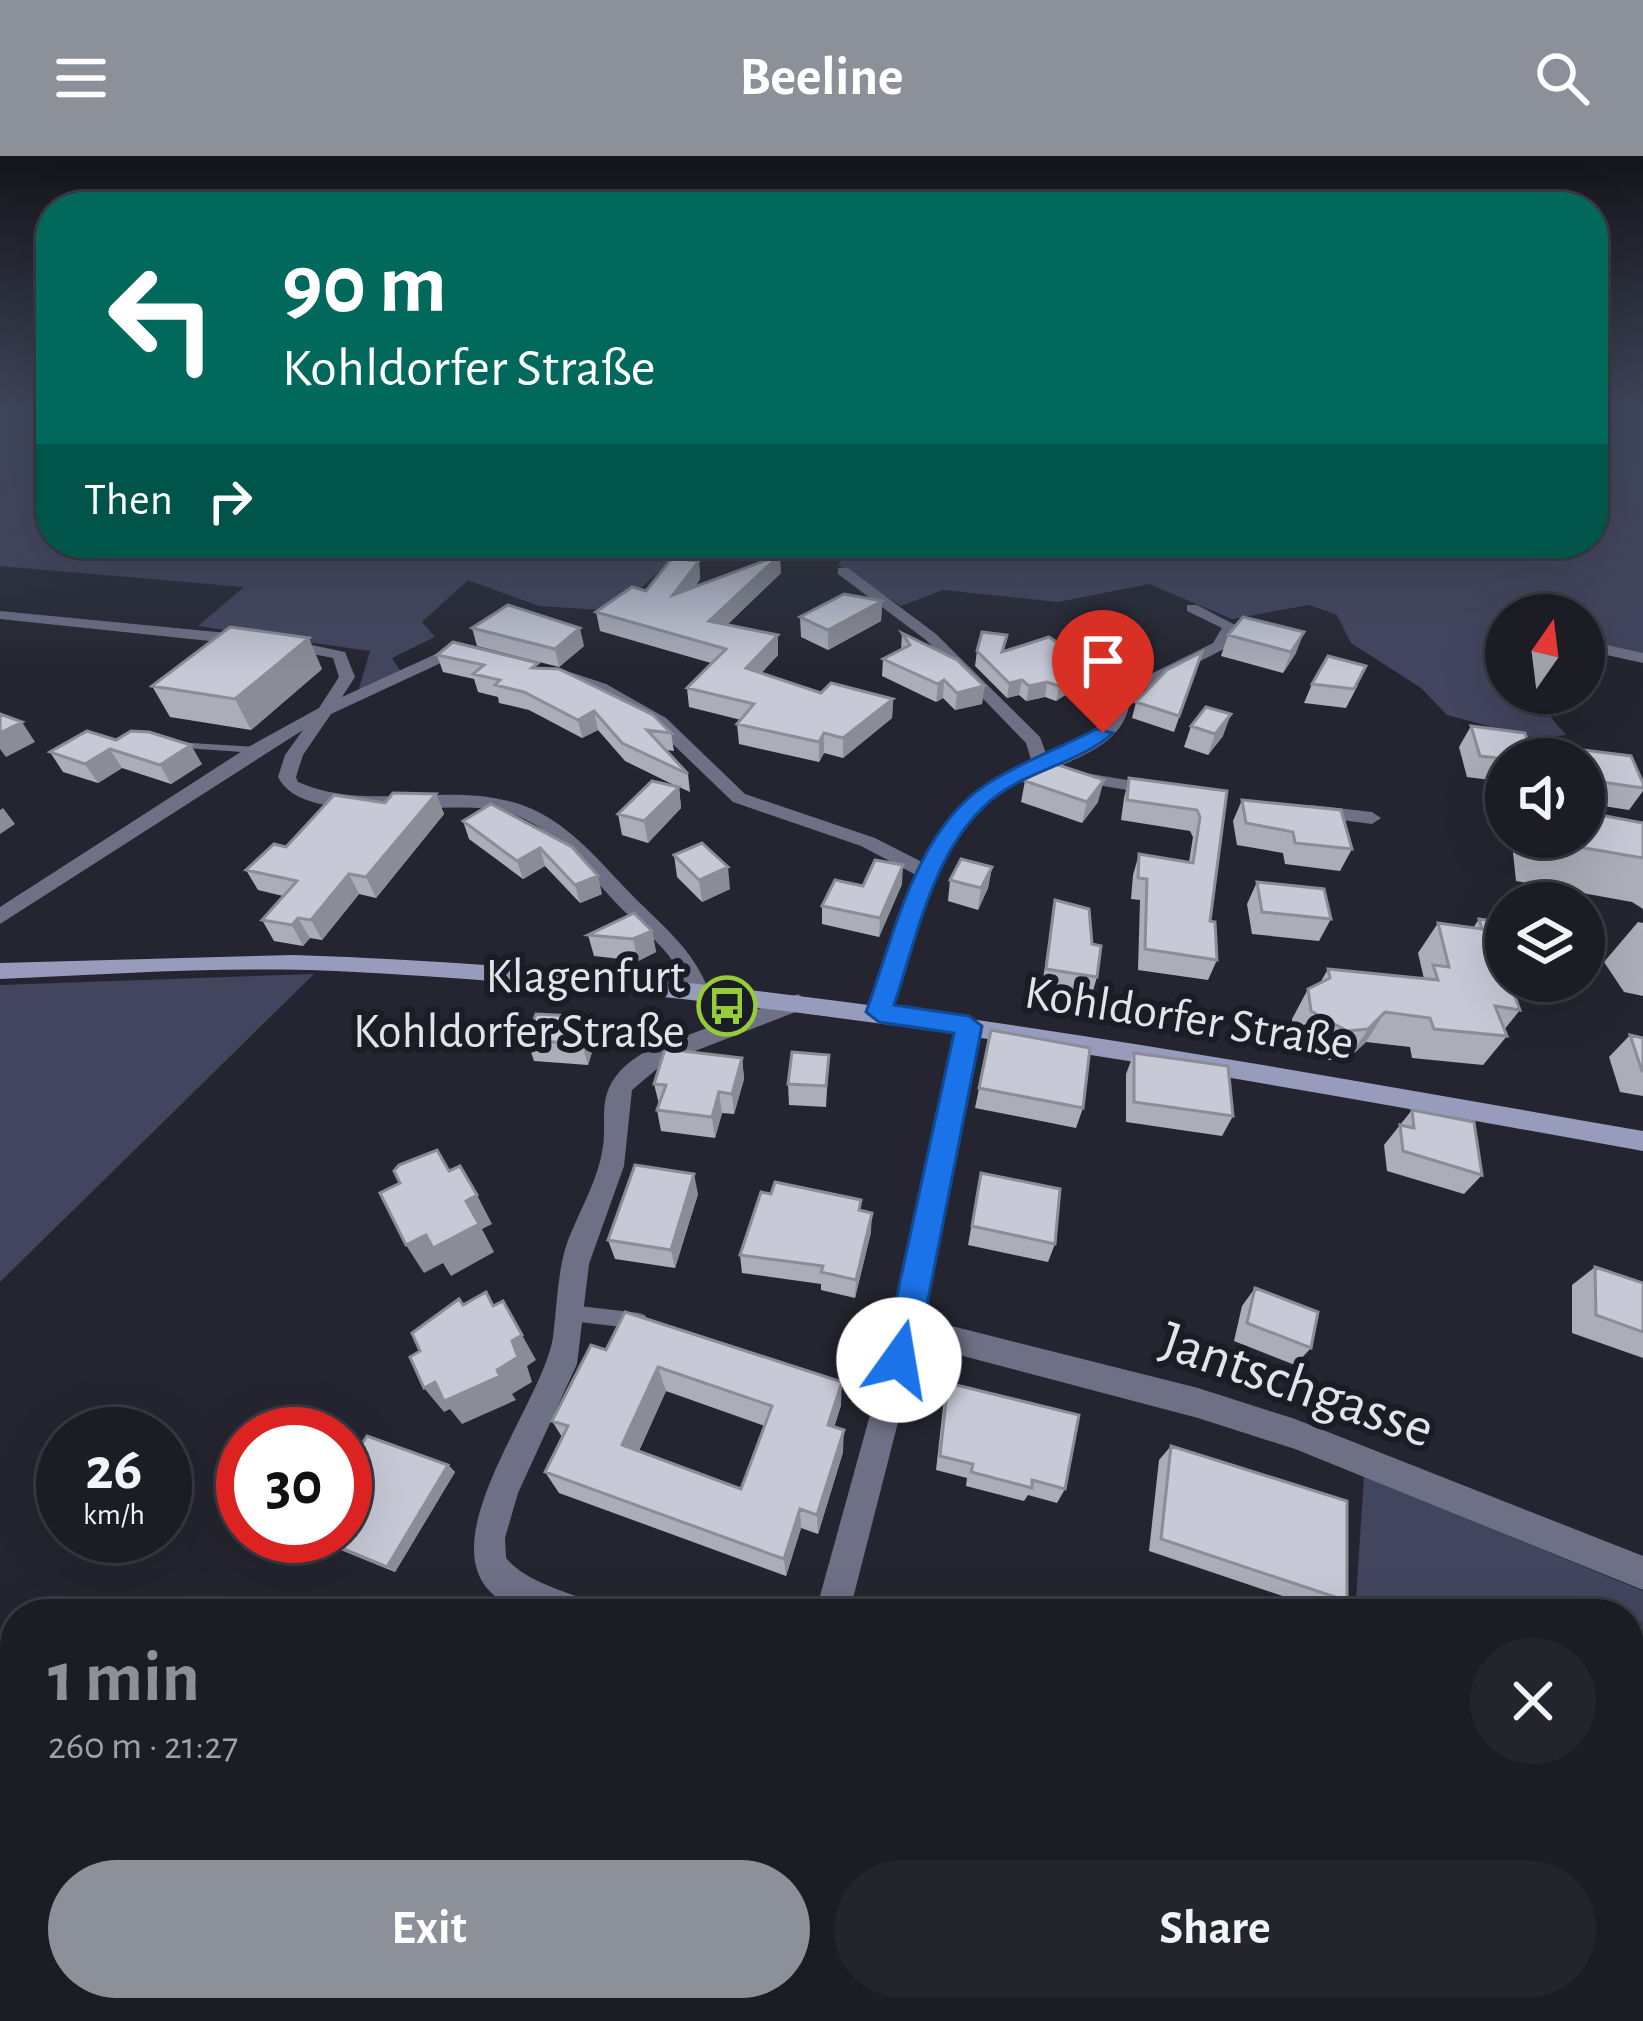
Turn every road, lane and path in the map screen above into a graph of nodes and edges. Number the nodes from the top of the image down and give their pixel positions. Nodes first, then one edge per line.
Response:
1 (842, 572) dead end
2 (1192, 608) dead end
3 (0, 615) edge
4 (476, 646) edge
5 (1605, 650) edge
6 (1643, 658) edge
7 (525, 665) edge
8 (325, 711) junction
9 (165, 744) edge
10 (256, 750) junction
11 (1035, 764) junction
12 (1173, 793) edge
13 (1285, 809) edge
14 (1372, 818) dead end
15 (928, 874) junction
16 (5, 909) edge
17 (0, 971) edge
18 (698, 991) junction
19 (797, 1002) junction
20 (879, 1012) junction
21 (969, 1026) junction
22 (1643, 1141) edge
23 (571, 1313) junction
24 (652, 1324) edge
25 (908, 1328) junction
26 (1643, 1573) edge
27 (545, 1599) edge
28 (836, 1599) edge

1 - 11 street
2 - 11 street
3 - 8 street
4 - 8 street
5 - 6 street
7 - 15 street
8 - 10 street
8 - 18 street
9 - 10 lane
10 - 16 street
11 - 12 street
11 - 15 street
13 - 14 street
15 - 20 street
17 - 18 street, Kohldorfer Straße
18 - 19 street, Kohldorfer Straße
19 - 20 street, Kohldorfer Straße
19 - 23 street
20 - 21 street, Kohldorfer Straße
21 - 22 street, Kohldorfer Straße
21 - 25 street
23 - 24 lane
23 - 27 street
25 - 26 street, Jantschgasse
25 - 28 street

